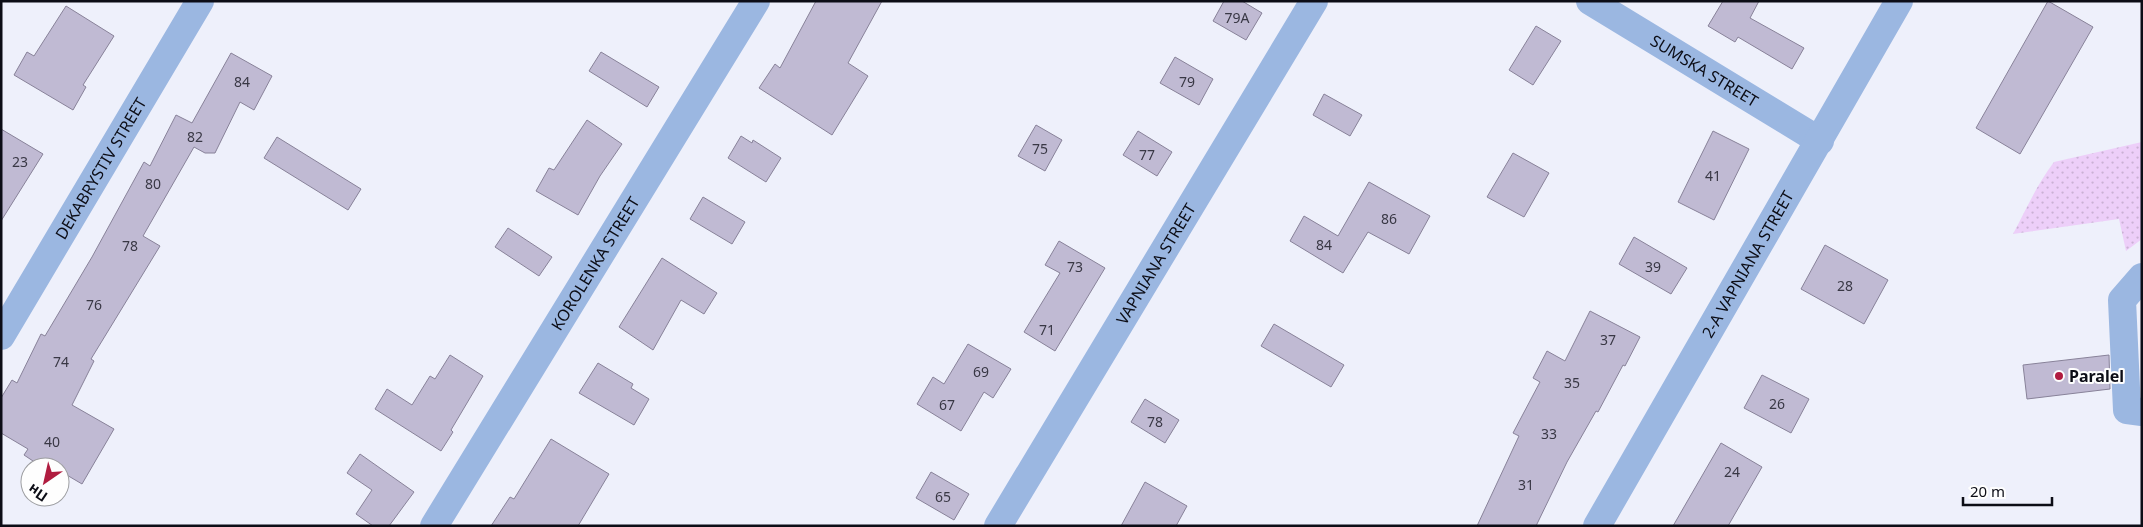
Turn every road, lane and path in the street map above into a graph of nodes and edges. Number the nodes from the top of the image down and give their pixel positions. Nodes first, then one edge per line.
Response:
1 (200, 1) edge
2 (756, 1) edge
3 (1314, 1) edge
4 (1590, 1) edge
5 (1899, 1) edge
6 (1820, 140) junction
7 (2142, 277) edge
8 (1, 336) edge
9 (2142, 412) edge
10 (434, 526) edge
11 (998, 526) edge
12 (1597, 526) edge

1 - 8 street, DEKABRYSTIV STREET
2 - 10 street, KOROLENKA STREET
3 - 11 street, VAPNIANA STREET
4 - 6 street, SUMSKA STREET
5 - 6 street, 2-A VAPNIANA STREET
6 - 12 street, 2-A VAPNIANA STREET
7 - 9 street

